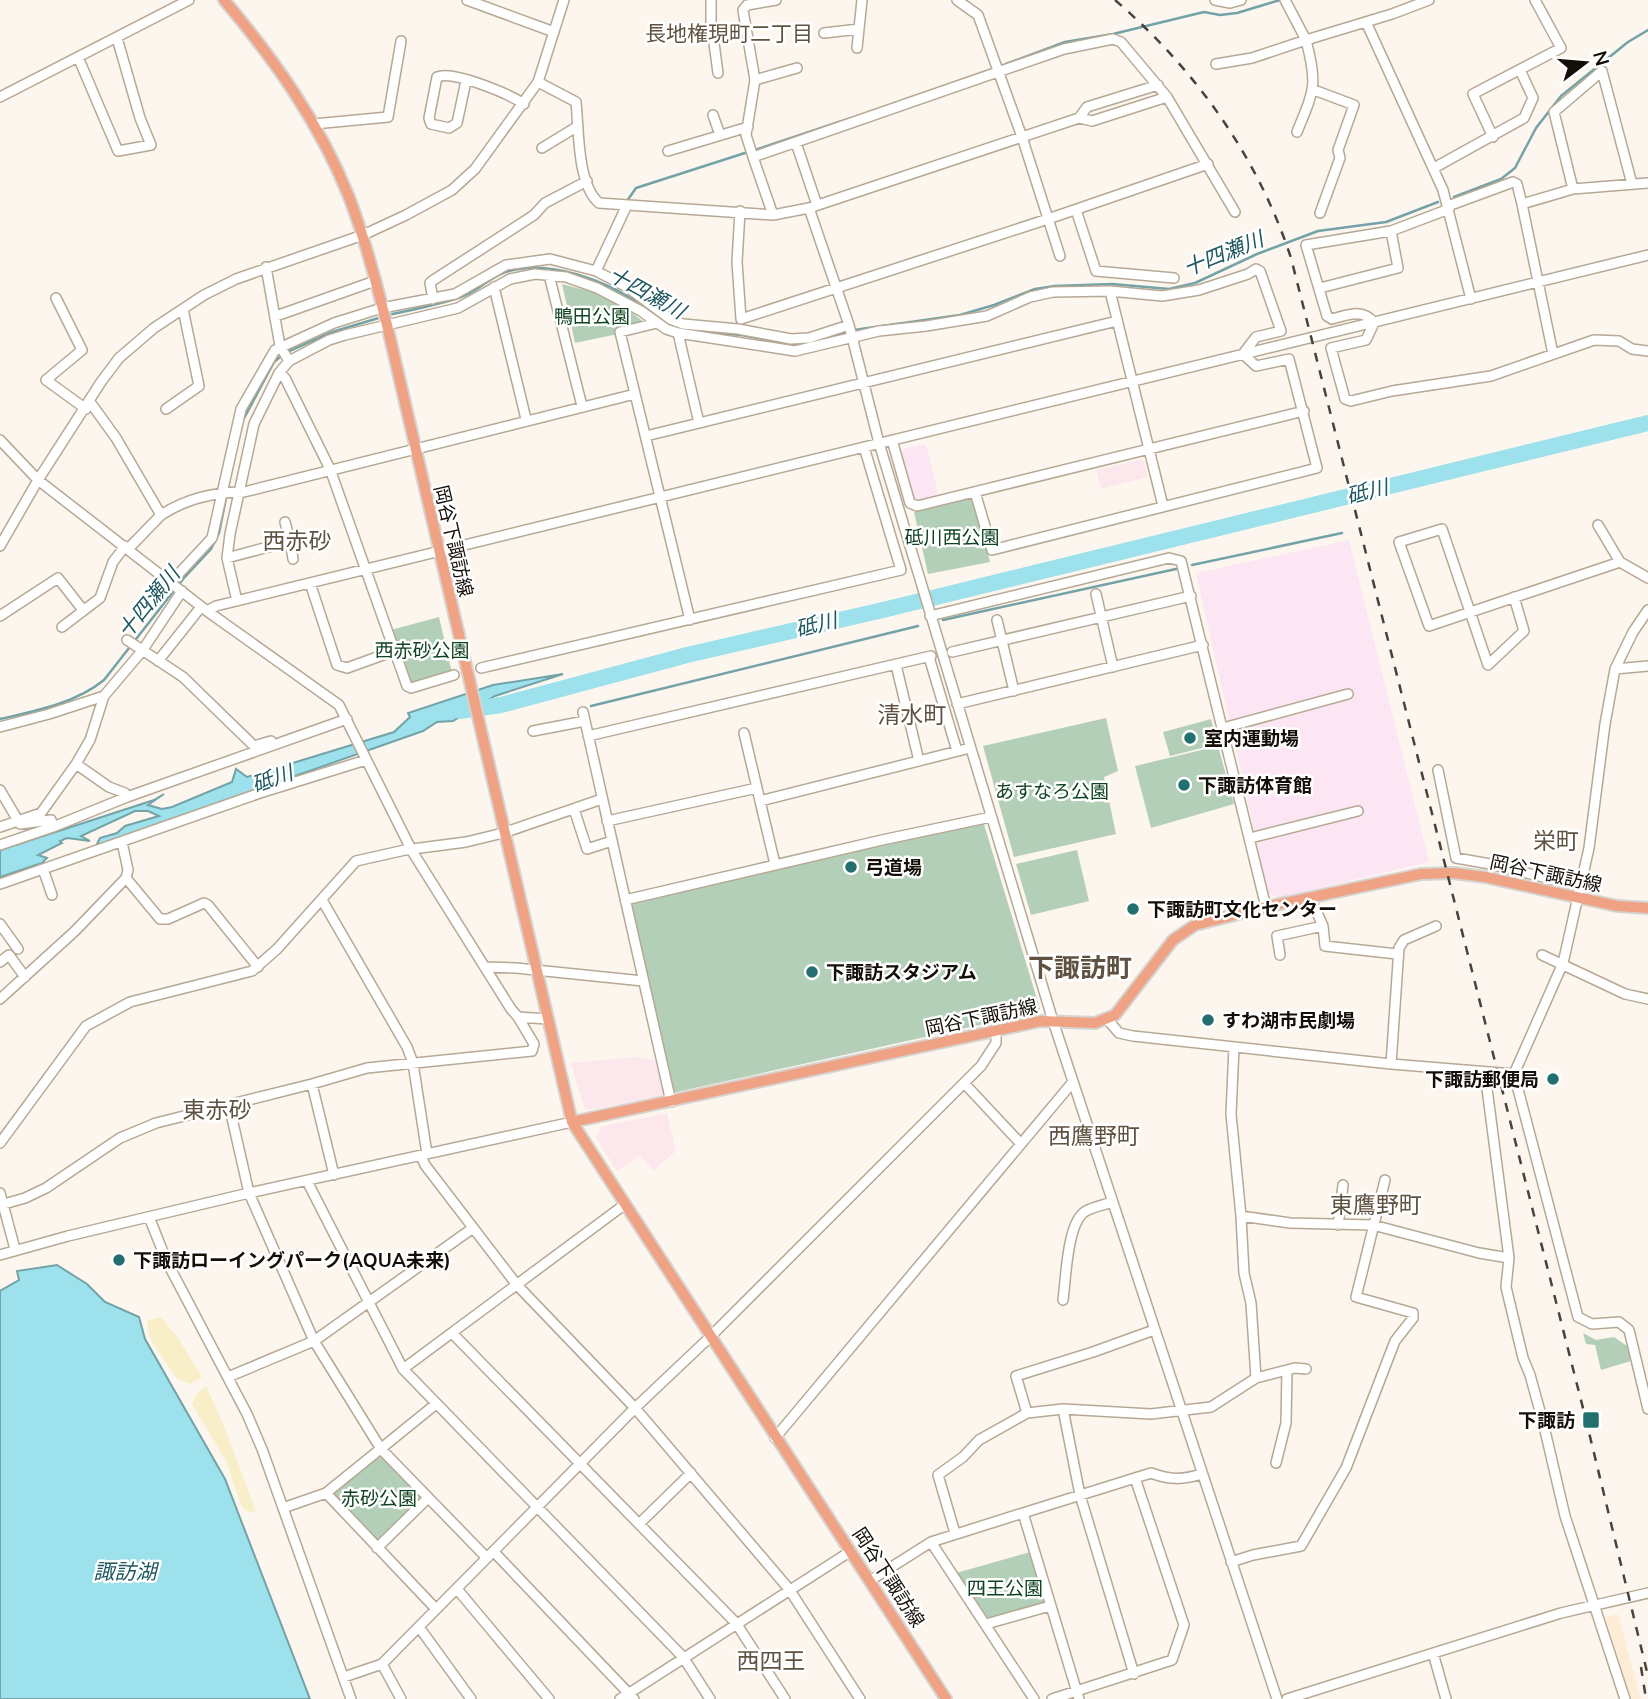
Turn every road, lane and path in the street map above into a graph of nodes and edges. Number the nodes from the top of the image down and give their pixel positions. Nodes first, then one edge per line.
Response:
1 (189, 0) edge
2 (224, 0) edge
3 (467, 0) edge
4 (564, 0) edge
5 (711, 0) edge
6 (776, 0) edge
7 (862, 0) edge
8 (957, 0) edge
9 (1215, 0) edge
10 (1241, 0) edge
11 (1285, 0) edge
12 (1429, 0) edge
13 (1535, 0) edge
14 (967, 3) edge
15 (1366, 22) junction
16 (859, 29) junction
17 (554, 32) junction
18 (824, 33) dead end
19 (117, 38) junction
20 (1306, 40) junction
21 (401, 41) dead end
22 (857, 48) dead end
23 (78, 57) junction
24 (1216, 64) dead end
25 (797, 68) dead end
26 (1520, 70) junction
27 (718, 73) dead end
28 (1000, 73) junction
29 (466, 80) junction
30 (755, 80) junction
31 (538, 82) junction
32 (1158, 85) junction
33 (1314, 90) junction
34 (0, 97) edge
35 (1167, 97) junction
36 (524, 104) junction
37 (713, 115) dead end
38 (1079, 118) junction
39 (314, 124) junction
40 (578, 126) junction
41 (748, 127) junction
42 (1297, 132) dead end
43 (720, 135) junction
44 (1022, 137) junction
45 (1493, 137) junction
46 (796, 143) junction
47 (542, 148) dead end
48 (668, 152) dead end
49 (753, 157) junction
50 (1208, 164) junction
51 (1434, 168) junction
52 (587, 181) junction
53 (1648, 183) edge
54 (1632, 184) junction
55 (1573, 189) junction
56 (1522, 204) junction
57 (627, 205) junction
58 (813, 206) junction
59 (1449, 208) junction
60 (1076, 210) junction
61 (740, 211) junction
62 (1235, 212) dead end
63 (1320, 213) dead end
64 (773, 215) junction
65 (1048, 219) junction
66 (1391, 232) junction
67 (363, 235) junction
68 (1060, 256) dead end
69 (1648, 256) edge
70 (266, 267) junction
71 (596, 271) junction
72 (549, 275) junction
73 (1174, 278) dead end
74 (375, 281) junction
75 (1538, 283) junction
76 (494, 287) junction
77 (1320, 288) junction
78 (837, 289) junction
79 (1110, 291) junction
80 (624, 294) junction
81 (55, 298) dead end
82 (433, 299) junction
83 (1471, 299) junction
84 (183, 309) junction
85 (383, 309) junction
86 (276, 316) junction
87 (1117, 321) junction
88 (657, 323) junction
89 (1374, 323) junction
90 (386, 324) junction
91 (849, 325) junction
92 (678, 333) junction
93 (852, 337) junction
94 (1648, 351) edge
95 (284, 354) junction
96 (1243, 354) junction
97 (1553, 354) junction
98 (279, 373) junction
99 (1132, 382) junction
100 (864, 384) junction
101 (635, 394) junction
102 (88, 406) junction
103 (582, 406) junction
104 (166, 410) dead end
105 (242, 410) junction
106 (1304, 411) junction
107 (256, 416) junction
108 (526, 419) junction
109 (699, 423) junction
110 (646, 436) junction
111 (0, 440) edge
112 (892, 440) junction
113 (879, 443) junction
114 (415, 447) junction
115 (864, 447) junction
116 (1149, 449) junction
117 (330, 469) junction
118 (38, 480) junction
119 (224, 491) junction
120 (238, 492) junction
121 (975, 492) junction
122 (660, 498) junction
123 (1163, 506) junction
124 (161, 515) junction
125 (285, 522) dead end
126 (1598, 526) dead end
127 (290, 541) junction
128 (0, 546) edge
129 (126, 547) junction
130 (438, 551) junction
131 (228, 558) junction
132 (293, 559) dead end
133 (1620, 562) junction
134 (365, 569) junction
135 (1648, 578) edge
136 (172, 583) junction
137 (310, 583) junction
138 (181, 591) junction
139 (1096, 594) dead end
140 (1191, 596) junction
141 (1514, 597) junction
142 (237, 601) junction
143 (204, 609) junction
144 (83, 610) junction
145 (1648, 610) edge
146 (1472, 612) junction
147 (929, 614) junction
148 (0, 616) edge
149 (1100, 618) junction
150 (690, 620) junction
151 (997, 620) dead end
152 (61, 627) dead end
153 (128, 640) dead end
154 (1002, 641) junction
155 (1203, 645) junction
156 (141, 650) junction
157 (394, 651) junction
158 (951, 652) dead end
159 (158, 661) junction
160 (896, 665) junction
161 (1648, 666) edge
162 (1113, 667) junction
163 (481, 668) dead end
164 (1615, 669) junction
165 (454, 675) dead end
166 (1014, 691) junction
167 (1348, 694) dead end
168 (104, 696) junction
169 (957, 704) junction
170 (349, 722) junction
171 (0, 727) edge
172 (1223, 728) junction
173 (533, 731) dead end
174 (744, 733) dead end
175 (588, 736) junction
176 (281, 743) junction
177 (970, 748) junction
178 (957, 751) junction
179 (364, 757) junction
180 (919, 761) junction
181 (76, 764) junction
182 (1438, 770) dead end
183 (757, 788) junction
184 (0, 790) edge
185 (127, 797) junction
186 (603, 799) junction
187 (760, 801) junction
188 (574, 809) junction
189 (1358, 811) dead end
190 (991, 817) junction
191 (18, 821) junction
192 (607, 821) junction
193 (0, 827) edge
194 (53, 827) junction
195 (503, 833) junction
196 (1250, 838) junction
197 (2, 841) edge
198 (612, 841) junction
199 (122, 842) junction
200 (412, 851) junction
201 (775, 864) junction
202 (43, 869) junction
203 (126, 878) junction
204 (0, 884) edge
205 (1578, 892) junction
206 (52, 895) dead end
207 (1310, 897) junction
208 (322, 900) junction
209 (625, 900) junction
210 (1266, 907) junction
211 (1648, 908) edge
212 (0, 924) edge
213 (1323, 926) junction
214 (1436, 926) dead end
215 (18, 949) dead end
216 (1397, 954) junction
217 (1280, 955) dead end
218 (1542, 955) dead end
219 (0, 962) edge
220 (1563, 963) junction
221 (258, 967) junction
222 (485, 967) junction
223 (537, 972) junction
224 (25, 977) junction
225 (643, 981) junction
226 (0, 999) edge
227 (1648, 999) edge
228 (518, 1017) junction
229 (548, 1019) junction
230 (1107, 1019) junction
231 (1053, 1021) junction
232 (996, 1031) junction
233 (1234, 1047) junction
234 (413, 1063) junction
235 (1391, 1064) junction
236 (1485, 1073) junction
237 (1514, 1074) junction
238 (964, 1083) junction
239 (1073, 1083) junction
240 (312, 1084) junction
241 (671, 1102) junction
242 (229, 1105) junction
243 (572, 1122) junction
244 (0, 1143) edge
245 (1021, 1144) junction
246 (424, 1155) junction
247 (334, 1175) junction
248 (1385, 1180) dead end
249 (307, 1181) junction
250 (1343, 1185) dead end
251 (0, 1193) edge
252 (249, 1193) junction
253 (1112, 1202) junction
254 (4, 1204) junction
255 (624, 1205) junction
256 (1241, 1216) junction
257 (149, 1217) junction
258 (1338, 1225) junction
259 (1373, 1225) junction
260 (473, 1228) junction
261 (15, 1249) junction
262 (0, 1255) edge
263 (1509, 1258) junction
264 (517, 1285) junction
265 (1063, 1300) dead end
266 (368, 1301) junction
267 (1154, 1330) junction
268 (452, 1333) junction
269 (710, 1337) junction
270 (314, 1340) junction
271 (403, 1369) junction
272 (1306, 1369) dead end
273 (1287, 1370) junction
274 (228, 1377) junction
275 (1256, 1378) junction
276 (436, 1404) junction
277 (1648, 1407) edge
278 (635, 1408) junction
279 (1063, 1409) junction
280 (1183, 1411) junction
281 (1027, 1413) junction
282 (775, 1438) junction
283 (381, 1449) junction
284 (1276, 1463) dead end
285 (580, 1464) junction
286 (691, 1474) junction
287 (1202, 1474) junction
288 (1135, 1478) junction
289 (326, 1493) junction
290 (1080, 1494) junction
291 (427, 1499) junction
292 (537, 1507) junction
293 (284, 1508) junction
294 (1023, 1513) junction
295 (639, 1524) junction
296 (955, 1533) junction
297 (931, 1542) junction
298 (377, 1548) junction
299 (851, 1550) junction
300 (490, 1555) junction
301 (1231, 1562) junction
302 (871, 1580) junction
303 (457, 1589) junction
304 (789, 1589) junction
305 (1648, 1593) edge
306 (1595, 1605) junction
307 (1049, 1606) junction
308 (436, 1609) junction
309 (736, 1623) junction
310 (986, 1624) junction
311 (419, 1626) junction
312 (1433, 1654) junction
313 (683, 1657) junction
314 (382, 1664) junction
315 (1134, 1674) junction
316 (344, 1677) junction
317 (1078, 1695) edge
318 (632, 1696) edge
319 (351, 1699) edge
320 (401, 1699) edge
321 (471, 1699) edge
322 (550, 1699) edge
323 (620, 1699) edge
324 (710, 1699) edge
325 (785, 1699) edge
326 (860, 1699) edge
327 (946, 1699) edge
328 (1034, 1699) edge
329 (1052, 1699) edge
330 (1277, 1699) edge
331 (1287, 1699) edge
332 (1446, 1699) edge
333 (1625, 1699) edge

1 - 19 street
2 - 39 main road, 岡谷下諏訪線
3 - 17 street
4 - 17 street
5 - 27 street
6 - 30 street
7 - 16 street
8 - 14 street
9 - 10 street
11 - 20 street
12 - 15 street
13 - 26 street
14 - 28 street
15 - 20 street
15 - 51 street
16 - 18 street
16 - 22 street
17 - 31 street
19 - 23 street
19 - 23 street
20 - 24 street
20 - 33 street
21 - 39 street
23 - 34 street
25 - 30 street
26 - 45 street
26 - 45 street
28 - 32 street
28 - 44 street
28 - 46 street
29 - 29 street
29 - 36 street
30 - 41 street
31 - 36 street
31 - 40 street
32 - 35 street
32 - 38 street
33 - 42 street
33 - 63 street
35 - 38 street
35 - 50 street
36 - 67 street
37 - 43 street
38 - 44 street
39 - 67 main road, 岡谷下諏訪線
40 - 47 street
40 - 52 street
41 - 43 street
41 - 49 street
43 - 48 street
44 - 58 street
44 - 65 street
45 - 51 street
46 - 49 street
46 - 58 street
49 - 64 street
50 - 60 street
50 - 62 street
51 - 59 street
52 - 57 street
52 - 82 street
53 - 54 street
54 - 55 street
54 - 55 street
55 - 56 street
56 - 59 street
56 - 75 street
57 - 61 street
57 - 71 street
58 - 64 street
58 - 78 street
59 - 66 street
59 - 83 street
60 - 65 street
60 - 73 street
61 - 64 street
61 - 78 street
65 - 68 street
65 - 78 street
66 - 77 street
66 - 77 street
67 - 70 street
67 - 74 main road, 岡谷下諏訪線
69 - 75 street
70 - 84 street
70 - 86 street
71 - 80 street
71 - 82 street
72 - 76 street
72 - 80 street
72 - 103 street
74 - 85 main road, 岡谷下諏訪線
74 - 86 street
75 - 83 street
75 - 97 street
76 - 90 street
76 - 108 street
77 - 89 street
78 - 91 street
79 - 87 street
79 - 93 street
79 - 96 street
80 - 88 street
80 - 91 street
81 - 102 street
82 - 85 street
83 - 89 street
84 - 102 street
84 - 104 street
85 - 90 main road, 岡谷下諏訪線
85 - 95 street
86 - 95 street
87 - 99 street
87 - 100 street
88 - 92 street
88 - 101 street
89 - 96 street
89 - 97 street
90 - 95 street
90 - 114 main road, 岡谷下諏訪線
91 - 93 street
92 - 93 street
92 - 109 street
93 - 100 street
94 - 97 street
95 - 98 street
95 - 105 street
96 - 99 street
96 - 106 street
98 - 107 street
98 - 117 street
99 - 112 street
99 - 116 street
100 - 109 street
100 - 113 street
101 - 103 street
101 - 110 street
102 - 118 street
102 - 124 street
103 - 108 street
105 - 107 street
105 - 119 street
106 - 116 street
106 - 123 street
107 - 120 street
108 - 114 street
109 - 110 street
110 - 122 street
111 - 118 street
112 - 113 street
112 - 121 street
113 - 115 street
113 - 147 street
114 - 117 street
114 - 130 main road, 岡谷下諏訪線
115 - 122 street
115 - 150 street
116 - 121 street
116 - 123 street
117 - 120 street
117 - 134 street
118 - 128 street
118 - 129 street
119 - 120 street
119 - 124 street
119 - 136 street
120 - 131 street
121 - 123 street
122 - 130 street
122 - 150 street
124 - 129 street
125 - 127 street
126 - 133 street
127 - 131 street
127 - 132 street
129 - 136 street
129 - 144 street
130 - 134 street
130 - 195 main road, 岡谷下諏訪線
131 - 142 street
133 - 135 street
133 - 141 street
134 - 137 street
134 - 157 street
136 - 138 street
137 - 142 street
137 - 157 street
138 - 143 street
138 - 156 street
139 - 149 street
140 - 147 street
140 - 149 street
140 - 155 street
141 - 146 street
141 - 146 street
142 - 143 street
143 - 159 street
143 - 170 street
144 - 148 street
144 - 152 street
145 - 164 street
146 - 146 street
147 - 169 street
149 - 154 street
149 - 162 street
150 - 163 street
151 - 154 street
153 - 156 street
154 - 158 street
154 - 166 street
155 - 162 street
155 - 172 street
156 - 159 street
156 - 168 street
157 - 165 street
159 - 176 street
160 - 175 street
160 - 178 street
160 - 180 street
161 - 164 street
162 - 166 street
164 - 205 street
166 - 169 street
167 - 172 street
168 - 171 street
168 - 181 street
169 - 177 street
170 - 176 street
170 - 179 street
172 - 196 street
173 - 175 street
174 - 183 street
175 - 186 street
176 - 185 street
177 - 178 street
177 - 190 street
178 - 180 street
179 - 199 street
179 - 200 street
180 - 187 street
181 - 185 street
181 - 191 street
182 - 205 street
183 - 187 street
183 - 192 street
184 - 191 street
185 - 194 street
186 - 188 street
186 - 192 street
187 - 201 street
188 - 195 street
188 - 198 street
189 - 196 street
190 - 201 street
190 - 231 street
191 - 193 street
191 - 194 street
192 - 198 street
194 - 197 street
195 - 200 street
195 - 223 main road, 岡谷下諏訪線
196 - 210 street
198 - 209 street
199 - 202 street
199 - 203 street
200 - 208 street
200 - 222 street
201 - 209 street
202 - 204 street
202 - 206 street
203 - 221 street
203 - 224 street
205 - 207 main road, 岡谷下諏訪線
205 - 211 main road, 岡谷下諏訪線
205 - 220 street
207 - 210 main road, 岡谷下諏訪線
207 - 213 street
208 - 221 street
208 - 234 street
209 - 225 street
210 - 230 main road, 岡谷下諏訪線
212 - 215 street
213 - 216 street
213 - 217 street
214 - 216 street
216 - 235 street
218 - 220 street
219 - 224 street
220 - 227 street
220 - 237 street
221 - 244 street
222 - 223 street
222 - 228 street
223 - 225 street
223 - 229 main road, 岡谷下諏訪線
224 - 226 street
225 - 241 street
228 - 229 street
228 - 234 street
229 - 243 main road, 岡谷下諏訪線
230 - 231 main road, 岡谷下諏訪線
230 - 233 street
231 - 232 main road, 岡谷下諏訪線
231 - 239 street
232 - 238 street
232 - 241 main road, 岡谷下諏訪線
233 - 235 street
233 - 256 street
234 - 240 street
234 - 246 street
235 - 236 street
236 - 237 street
236 - 263 street
237 - 277 street
238 - 245 street
238 - 269 street
239 - 245 street
239 - 253 street
240 - 242 street
240 - 247 street
241 - 243 main road, 岡谷下諏訪線
242 - 252 street
242 - 254 street
243 - 246 street
243 - 255 main road, 岡谷下諏訪線
245 - 282 street
246 - 247 street
246 - 260 street
247 - 249 street
248 - 259 street
249 - 252 street
249 - 266 street
250 - 258 street
251 - 254 street
252 - 257 street
252 - 270 street
253 - 265 street
253 - 267 street
254 - 261 street
255 - 264 street
255 - 269 main road, 岡谷下諏訪線
256 - 258 street
256 - 275 street
257 - 261 street
257 - 274 street
258 - 259 street
259 - 263 street
259 - 301 street
260 - 264 street
260 - 266 street
261 - 262 street
263 - 306 street
264 - 268 street
264 - 278 street
266 - 270 street
266 - 271 street
267 - 280 street
267 - 281 street
268 - 271 street
268 - 285 street
269 - 278 street
269 - 282 main road, 岡谷下諏訪線
270 - 274 street
270 - 283 street
271 - 276 street
272 - 273 street
273 - 275 street
273 - 284 street
274 - 293 street
275 - 280 street
276 - 283 street
276 - 292 street
278 - 285 street
278 - 286 street
279 - 280 street
279 - 281 street
279 - 290 street
280 - 287 street
281 - 296 street
282 - 299 main road, 岡谷下諏訪線
283 - 289 street
283 - 291 street
285 - 292 street
285 - 295 street
286 - 295 street
286 - 304 street
287 - 288 street
287 - 301 street
288 - 290 street
288 - 315 street
289 - 293 street
289 - 298 street
290 - 294 street
290 - 315 street
291 - 298 street
291 - 300 street
292 - 300 street
292 - 313 street
293 - 316 street
294 - 296 street
294 - 307 street
295 - 309 street
296 - 297 street
297 - 302 street
297 - 310 street
298 - 308 street
299 - 302 main road, 岡谷下諏訪線
299 - 304 street
300 - 303 street
300 - 318 street
301 - 330 street
302 - 327 main road, 岡谷下諏訪線
303 - 308 street
303 - 322 street
304 - 309 street
304 - 326 street
305 - 306 street
306 - 312 street
306 - 333 street
307 - 310 street
307 - 317 street
308 - 311 street
309 - 313 street
309 - 325 street
310 - 328 street
311 - 314 street
311 - 321 street
312 - 331 street
312 - 332 street
313 - 318 street
313 - 324 street
314 - 316 street
314 - 320 street
315 - 317 street
316 - 319 street
317 - 329 street
318 - 323 street

